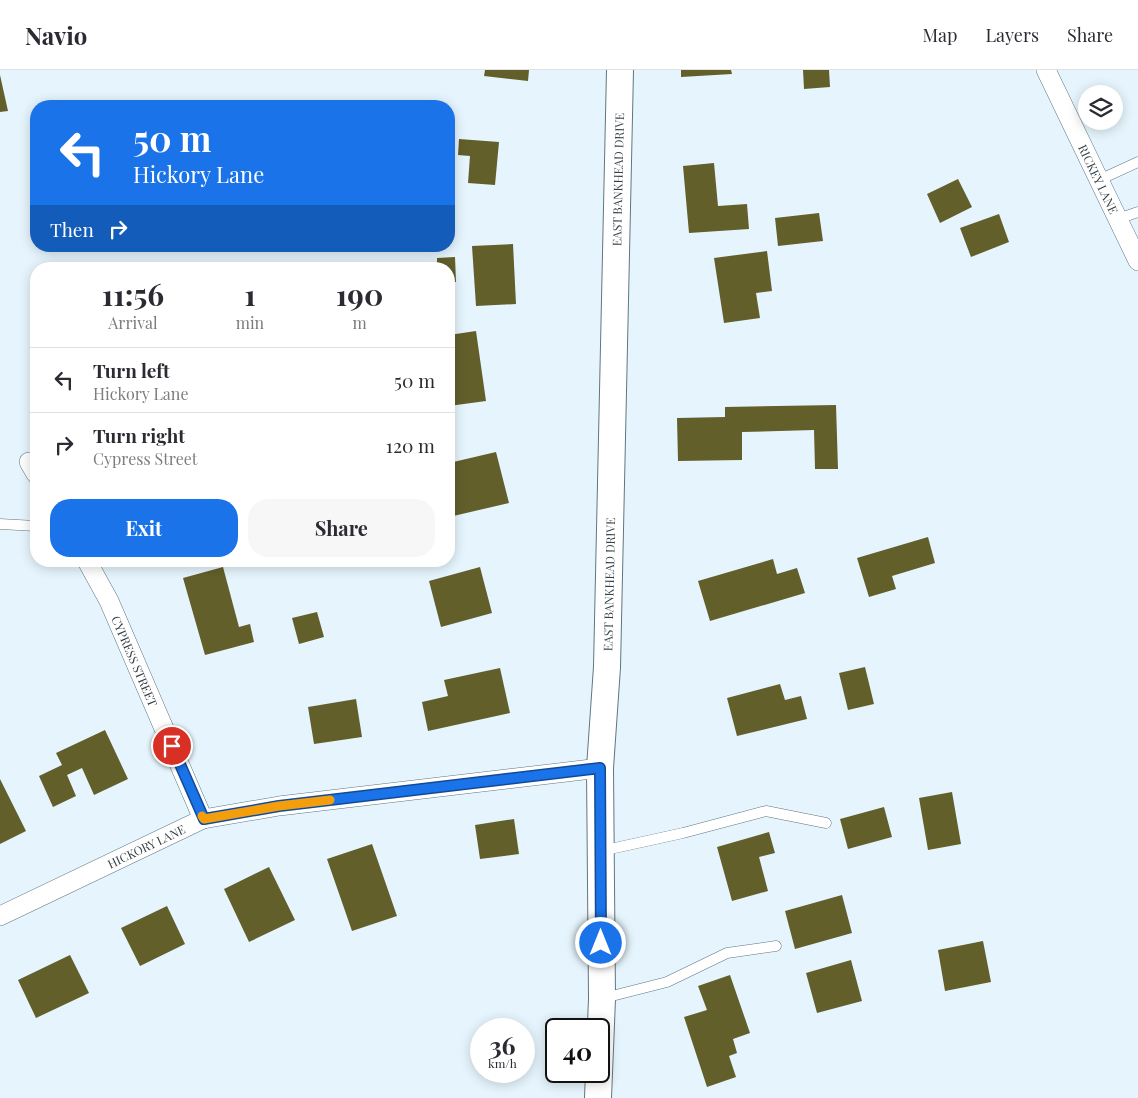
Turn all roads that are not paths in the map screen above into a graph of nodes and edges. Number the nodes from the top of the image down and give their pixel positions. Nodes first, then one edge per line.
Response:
1 (620, 70) edge
2 (1046, 70) edge
3 (1138, 162) edge
4 (1099, 180) junction
5 (1138, 212) edge
6 (1118, 219) junction
7 (1138, 261) edge
8 (0, 524) edge
9 (30, 526) edge
10 (90, 567) edge
11 (600, 768) junction
12 (204, 819) junction
13 (826, 823) dead end
14 (601, 851) junction
15 (0, 916) edge
16 (776, 946) dead end
17 (602, 998) junction
18 (598, 1098) edge

1 - 11 street, EAST BANKHEAD DRIVE
2 - 4 street, RICKEY LANE
3 - 4 lane
4 - 6 street, RICKEY LANE
5 - 6 lane
6 - 7 street, RICKEY LANE
8 - 9 lane
10 - 12 street, CYPRESS STREET
11 - 12 street, HICKORY LANE
11 - 14 street, EAST BANKHEAD DRIVE
12 - 15 street, HICKORY LANE
13 - 14 lane
14 - 17 street, EAST BANKHEAD DRIVE
16 - 17 lane
17 - 18 street, EAST BANKHEAD DRIVE

